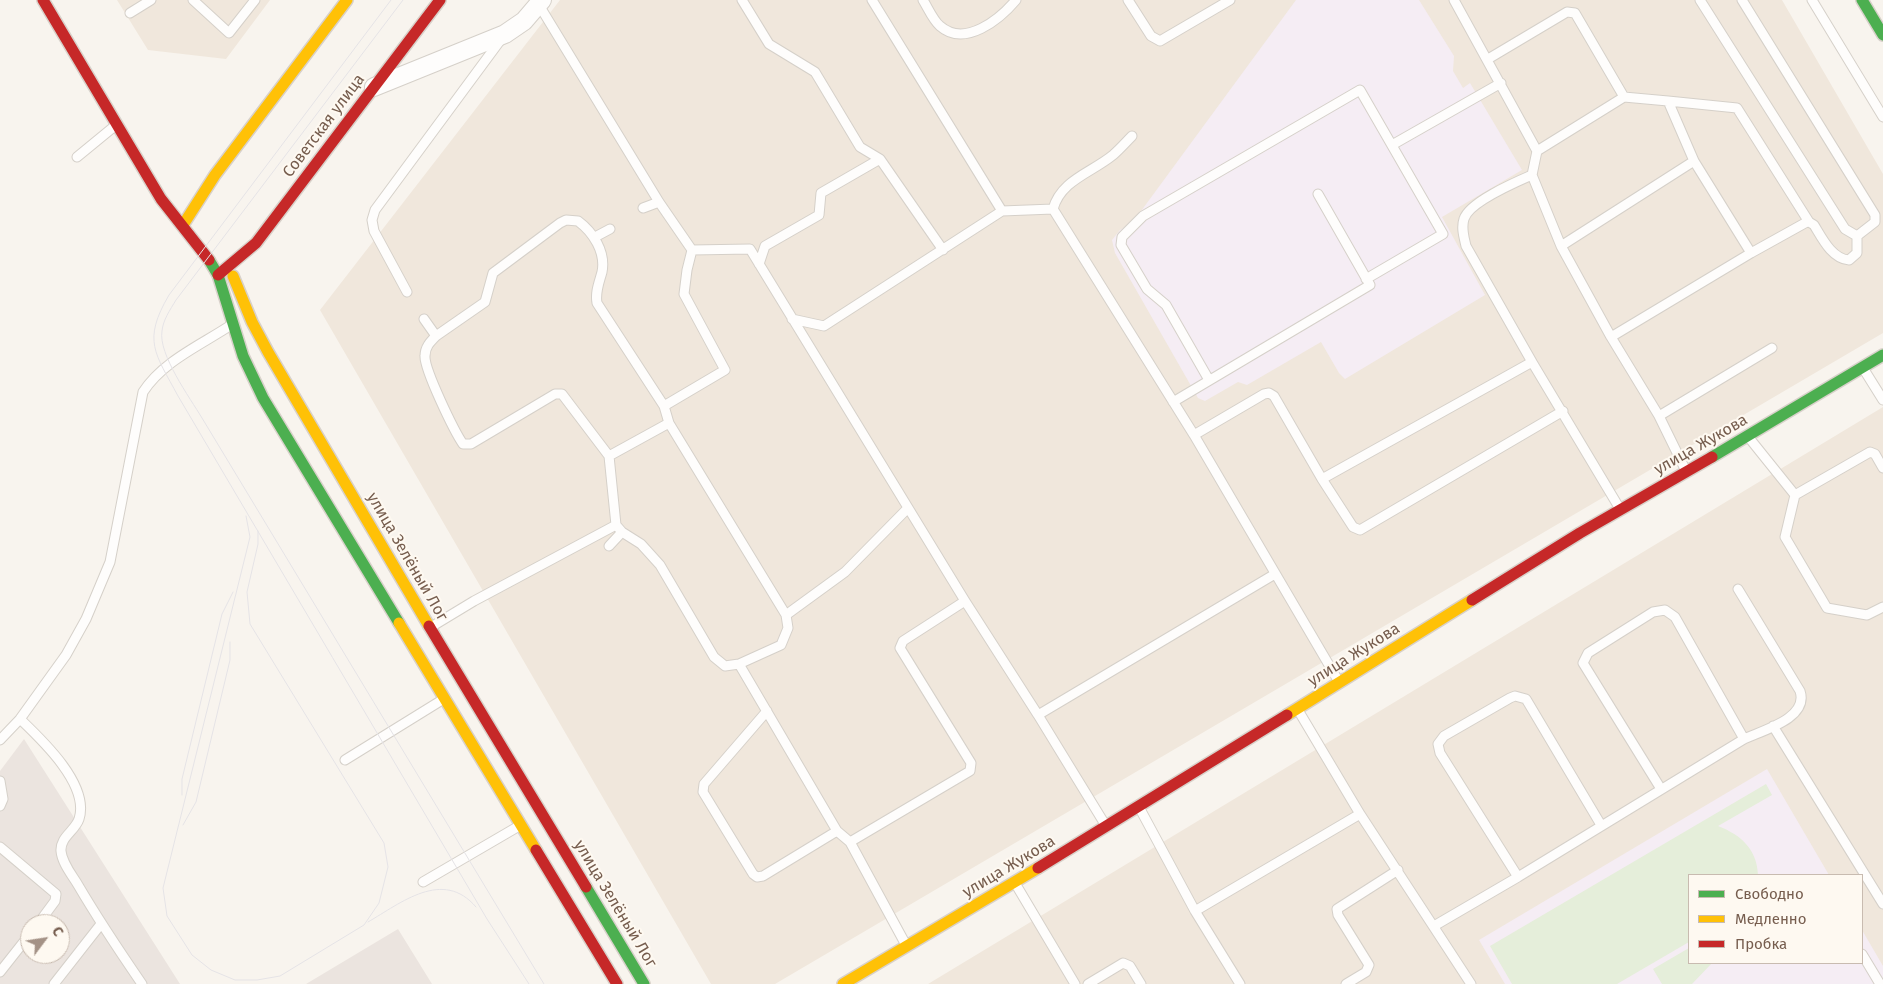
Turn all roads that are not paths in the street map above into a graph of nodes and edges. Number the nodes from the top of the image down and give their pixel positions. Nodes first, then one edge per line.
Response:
1 (43, 0) edge
2 (151, 0) edge
3 (193, 0) edge
4 (255, 0) edge
5 (347, 0) edge
6 (440, 0) edge
7 (742, 0) edge
8 (872, 0) edge
9 (923, 0) edge
10 (1016, 0) edge
11 (1128, 0) edge
12 (1230, 0) edge
13 (1454, 0) edge
14 (1700, 0) edge
15 (1742, 0) edge
16 (1812, 0) edge
17 (1862, 0) edge
18 (541, 2) edge
19 (336, 8) edge
20 (130, 13) dead end
21 (505, 34) junction
22 (1883, 35) edge
23 (1488, 59) junction
24 (1501, 83) junction
25 (373, 88) junction
26 (1624, 97) junction
27 (1668, 101) junction
28 (1883, 117) edge
29 (116, 125) junction
30 (1132, 136) dead end
31 (1392, 145) junction
32 (1537, 151) junction
33 (134, 156) junction
34 (77, 157) dead end
35 (880, 159) junction
36 (1694, 161) junction
37 (1532, 175) junction
38 (170, 192) dead end
39 (1318, 194) dead end
40 (659, 202) junction
41 (187, 207) junction
42 (643, 208) dead end
43 (1053, 209) junction
44 (1002, 211) junction
45 (1810, 222) junction
46 (201, 224) dead end
47 (183, 225) junction
48 (610, 229) dead end
49 (1857, 236) junction
50 (594, 237) junction
51 (1561, 246) junction
52 (692, 250) junction
53 (943, 250) junction
54 (222, 252) dead end
55 (1750, 253) junction
56 (760, 264) junction
57 (230, 267) junction
58 (218, 275) junction
59 (1366, 279) junction
60 (407, 292) dead end
61 (424, 319) dead end
62 (792, 319) junction
63 (231, 325) junction
64 (436, 336) junction
65 (1612, 337) junction
66 (1772, 348) dead end
67 (1883, 355) edge
68 (1532, 362) junction
69 (1863, 368) junction
70 (1209, 380) junction
71 (1883, 400) edge
72 (1173, 402) junction
73 (664, 406) junction
74 (1563, 411) junction
75 (1659, 416) junction
76 (668, 423) junction
77 (1194, 435) junction
78 (1748, 437) junction
79 (609, 456) junction
80 (1883, 468) edge
81 (1686, 471) junction
82 (1322, 479) junction
83 (1795, 495) junction
84 (908, 508) junction
85 (1620, 509) junction
86 (619, 529) junction
87 (609, 546) dead end
88 (1275, 574) junction
89 (1738, 589) dead end
90 (965, 601) junction
91 (1883, 606) edge
92 (786, 615) junction
93 (430, 628) junction
94 (740, 664) junction
95 (1340, 683) junction
96 (445, 699) junction
97 (1298, 709) junction
98 (767, 711) junction
99 (1038, 716) junction
100 (20, 719) junction
101 (1773, 726) junction
102 (1744, 739) junction
103 (0, 740) edge
104 (346, 760) dead end
105 (0, 781) edge
106 (1661, 789) junction
107 (0, 806) edge
108 (1139, 807) junction
109 (1360, 814) junction
110 (521, 825) junction
111 (1602, 825) junction
112 (1106, 827) junction
113 (837, 831) junction
114 (850, 842) junction
115 (0, 847) edge
116 (1398, 870) junction
117 (1518, 877) junction
118 (423, 882) dead end
119 (1014, 883) junction
120 (1883, 904) edge
121 (1195, 911) junction
122 (46, 914) edge
123 (101, 924) junction
124 (1434, 926) junction
125 (20, 947) edge
126 (906, 947) junction
127 (1863, 956) edge
128 (0, 972) edge
129 (54, 984) edge
130 (142, 984) edge
131 (617, 984) edge
132 (644, 984) edge
133 (843, 984) edge
134 (1075, 984) edge
135 (1088, 984) edge
136 (1140, 984) edge
137 (1240, 984) edge
138 (1346, 984) edge
139 (1472, 984) edge
140 (1880, 984) edge

1 - 29 main road
2 - 20 lane
3 - 4 lane
5 - 19 main road
6 - 25 main road, Советская улица
7 - 35 lane
8 - 44 lane
9 - 10 lane
11 - 12 lane
13 - 23 lane
14 - 49 lane
15 - 49 lane
16 - 28 lane
17 - 22 main road
18 - 21 street
18 - 40 lane
19 - 41 main road
21 - 25 street
21 - 60 lane
23 - 24 lane
23 - 26 lane
24 - 31 lane
24 - 32 lane
25 - 57 main road, Советская улица
26 - 27 lane
26 - 32 lane
27 - 36 lane
27 - 45 lane
29 - 33 main road
29 - 34 lane
30 - 43 lane
31 - 59 lane
31 - 70 lane
32 - 37 lane
33 - 38 main road
33 - 47 main road
35 - 53 lane
35 - 56 lane
36 - 51 lane
36 - 55 lane
37 - 51 lane
37 - 68 lane
39 - 59 lane
40 - 42 lane
40 - 52 lane
41 - 46 main road
41 - 47 main road
43 - 44 lane
43 - 72 lane
44 - 53 lane
45 - 49 lane
45 - 55 lane
47 - 58 main road
48 - 50 lane
50 - 64 lane
50 - 73 lane
51 - 65 lane
52 - 56 lane
52 - 73 lane
53 - 62 lane
54 - 57 main road, улица Зелёный Лог
55 - 65 lane
56 - 62 lane
57 - 58 main road, Советская улица
57 - 93 main road, улица Зелёный Лог
58 - 63 main road
59 - 70 lane
61 - 64 lane
62 - 84 lane
63 - 96 main road
63 - 100 lane
64 - 79 lane
65 - 75 lane
66 - 75 lane
67 - 69 main road, улица Жукова
68 - 74 lane
68 - 82 lane
69 - 71 lane
69 - 78 main road, улица Жукова
70 - 72 lane
72 - 77 lane
73 - 76 lane
74 - 82 lane
74 - 85 lane
75 - 81 lane
76 - 79 lane
76 - 92 lane
77 - 82 lane
77 - 88 lane
78 - 81 main road, улица Жукова
78 - 83 lane
79 - 86 lane
80 - 83 lane
81 - 85 main road, улица Жукова
83 - 91 lane
84 - 90 lane
84 - 92 lane
85 - 95 main road, улица Жукова
86 - 87 lane
86 - 93 lane
86 - 94 lane
88 - 95 lane
88 - 99 lane
89 - 101 lane
90 - 99 lane
90 - 114 lane
92 - 94 lane
93 - 132 main road, улица Зелёный Лог
94 - 98 lane
95 - 97 main road, улица Жукова
96 - 104 lane
96 - 110 main road
97 - 108 main road, улица Жукова
97 - 109 lane
98 - 113 lane
98 - 113 lane
99 - 112 lane
100 - 103 lane
100 - 123 lane
101 - 102 lane
101 - 120 lane
102 - 106 lane
102 - 106 lane
105 - 107 lane
106 - 111 lane
108 - 112 main road, улица Жукова
108 - 121 lane
109 - 116 lane
109 - 121 lane
110 - 118 lane
110 - 131 main road
111 - 117 lane
111 - 117 lane
112 - 119 main road, улица Жукова
113 - 114 lane
114 - 126 lane
115 - 122 lane
116 - 124 lane
116 - 138 lane
117 - 124 lane
119 - 126 main road, улица Жукова
119 - 134 lane
121 - 137 lane
123 - 129 lane
123 - 130 lane
124 - 139 lane
125 - 128 lane
126 - 133 main road, улица Жукова
127 - 140 lane
135 - 136 lane

